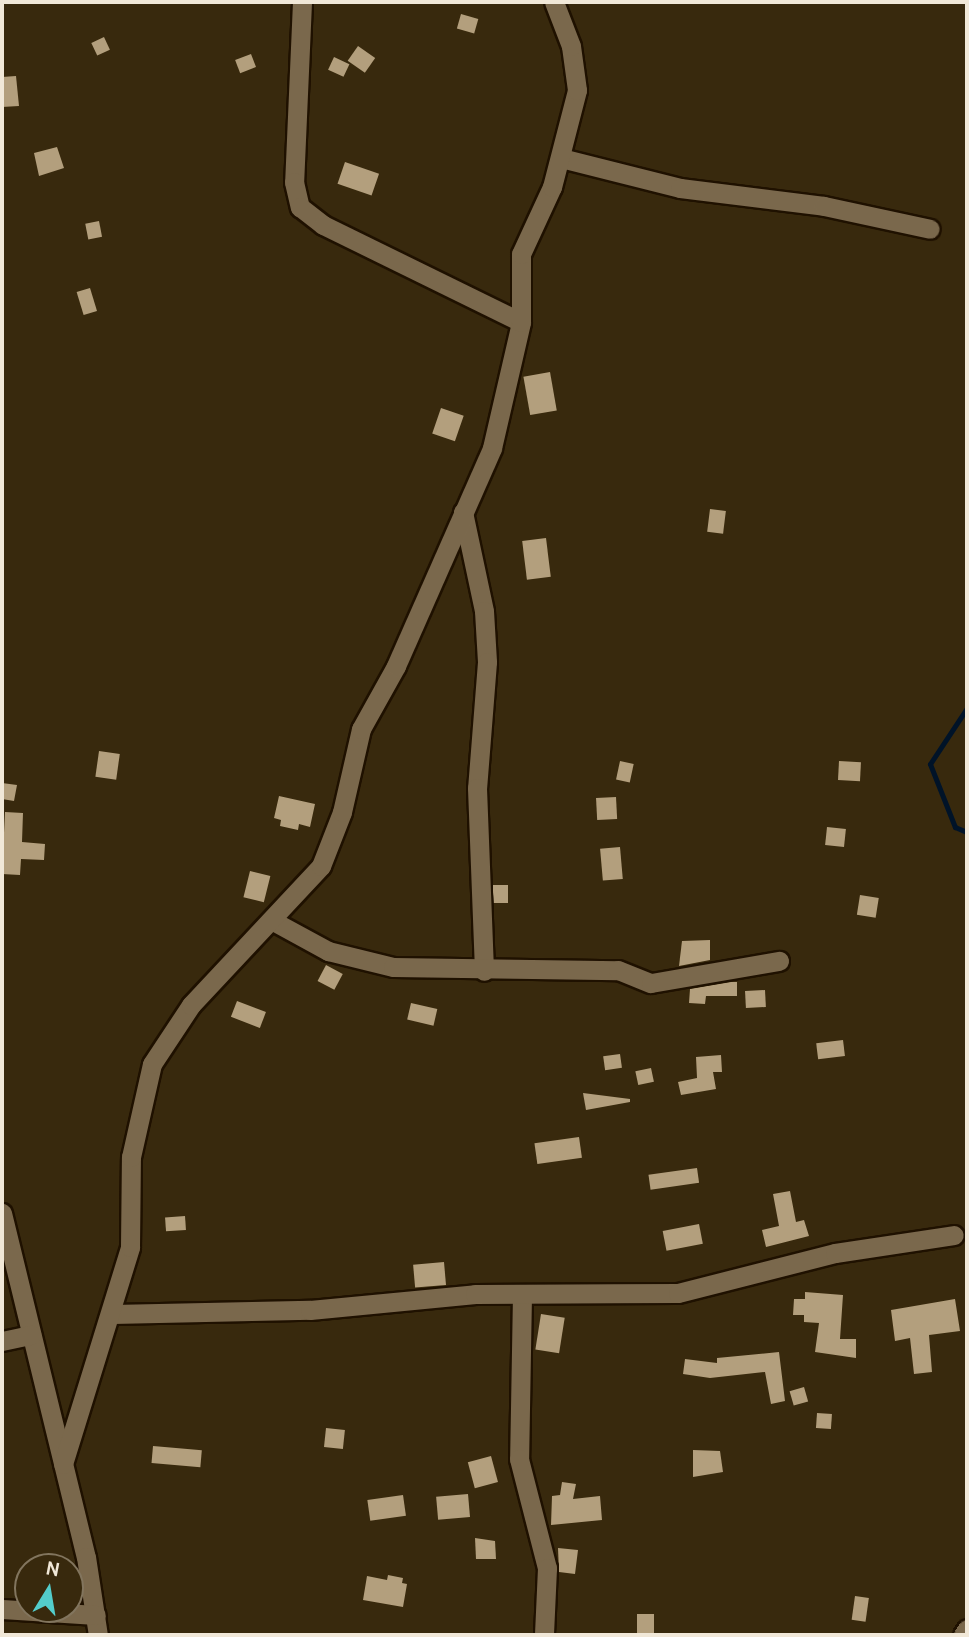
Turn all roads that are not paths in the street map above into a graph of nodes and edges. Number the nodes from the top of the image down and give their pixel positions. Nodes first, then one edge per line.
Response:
1 (303, 2) edge
2 (554, 2) edge
3 (561, 158) junction
4 (930, 229) dead end
5 (521, 322) junction
6 (463, 512) junction
7 (273, 921) junction
8 (779, 961) dead end
9 (484, 971) junction
10 (2, 1213) edge
11 (954, 1235) dead end
12 (522, 1294) junction
13 (112, 1314) junction
14 (31, 1335) junction
15 (2, 1340) edge
16 (63, 1464) junction
17 (2, 1609) edge
18 (96, 1615) junction
19 (967, 1629) edge
20 (98, 1635) edge
21 (544, 1635) edge
22 (963, 1635) edge

1 - 5 street
2 - 3 street
3 - 4 street
3 - 5 street
5 - 6 street
6 - 7 street
6 - 9 street
7 - 9 street
7 - 13 street
8 - 9 street
10 - 14 street
11 - 12 street
12 - 13 street
12 - 21 street
13 - 16 street
14 - 15 street
14 - 16 street
16 - 18 street
17 - 18 street
18 - 20 street
19 - 22 street

